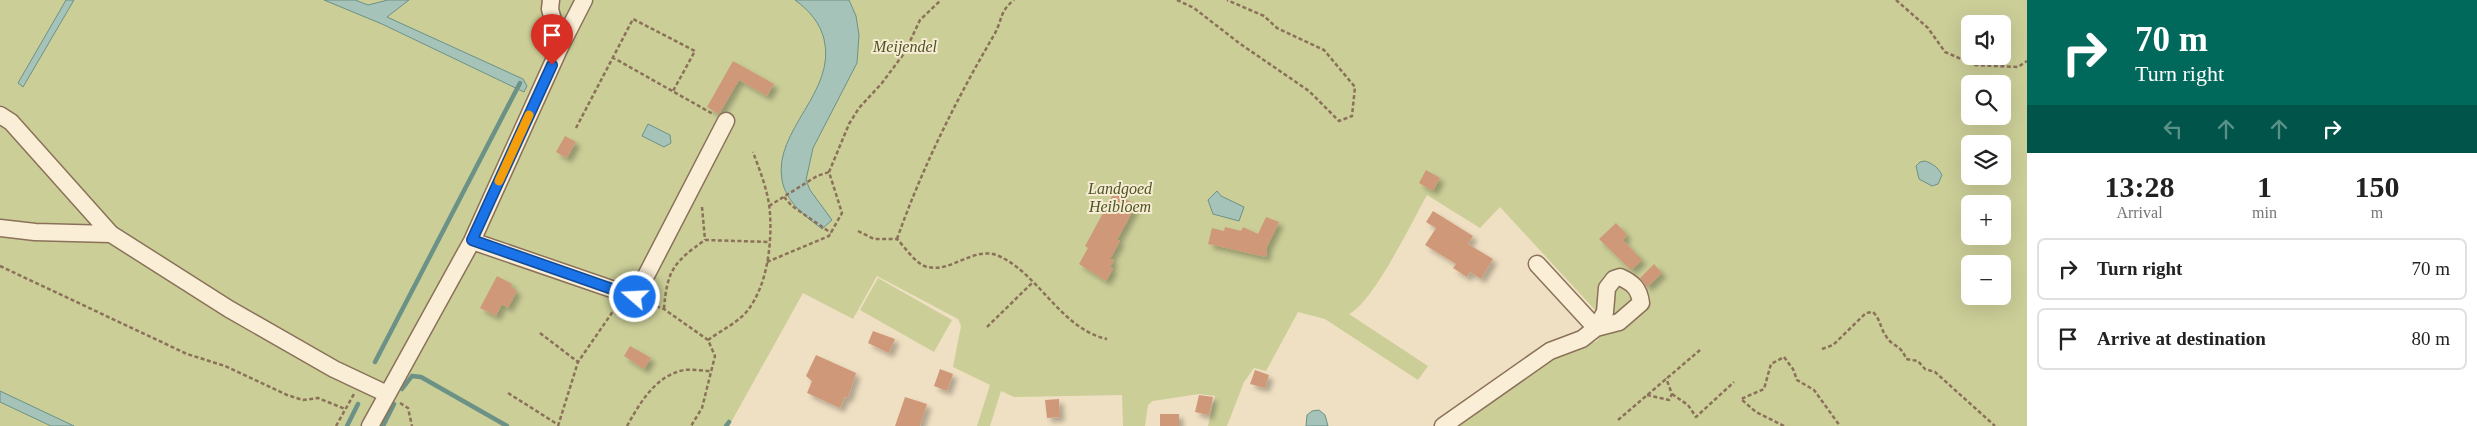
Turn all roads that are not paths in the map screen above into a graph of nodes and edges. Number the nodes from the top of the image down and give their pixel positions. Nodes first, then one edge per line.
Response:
1 (552, 0) edge
2 (584, 0) edge
3 (560, 47) junction
4 (0, 115) edge
5 (726, 121) road end
6 (0, 228) edge
7 (111, 234) junction
8 (472, 240) junction
9 (1537, 264) dead end
10 (387, 394) junction
11 (370, 426) edge
12 (1443, 426) edge

1 - 3 lane
2 - 3 lane
3 - 8 lane
4 - 7 lane
5 - 8 lane
6 - 7 lane
7 - 10 lane
8 - 10 lane
9 - 12 lane
10 - 11 lane

